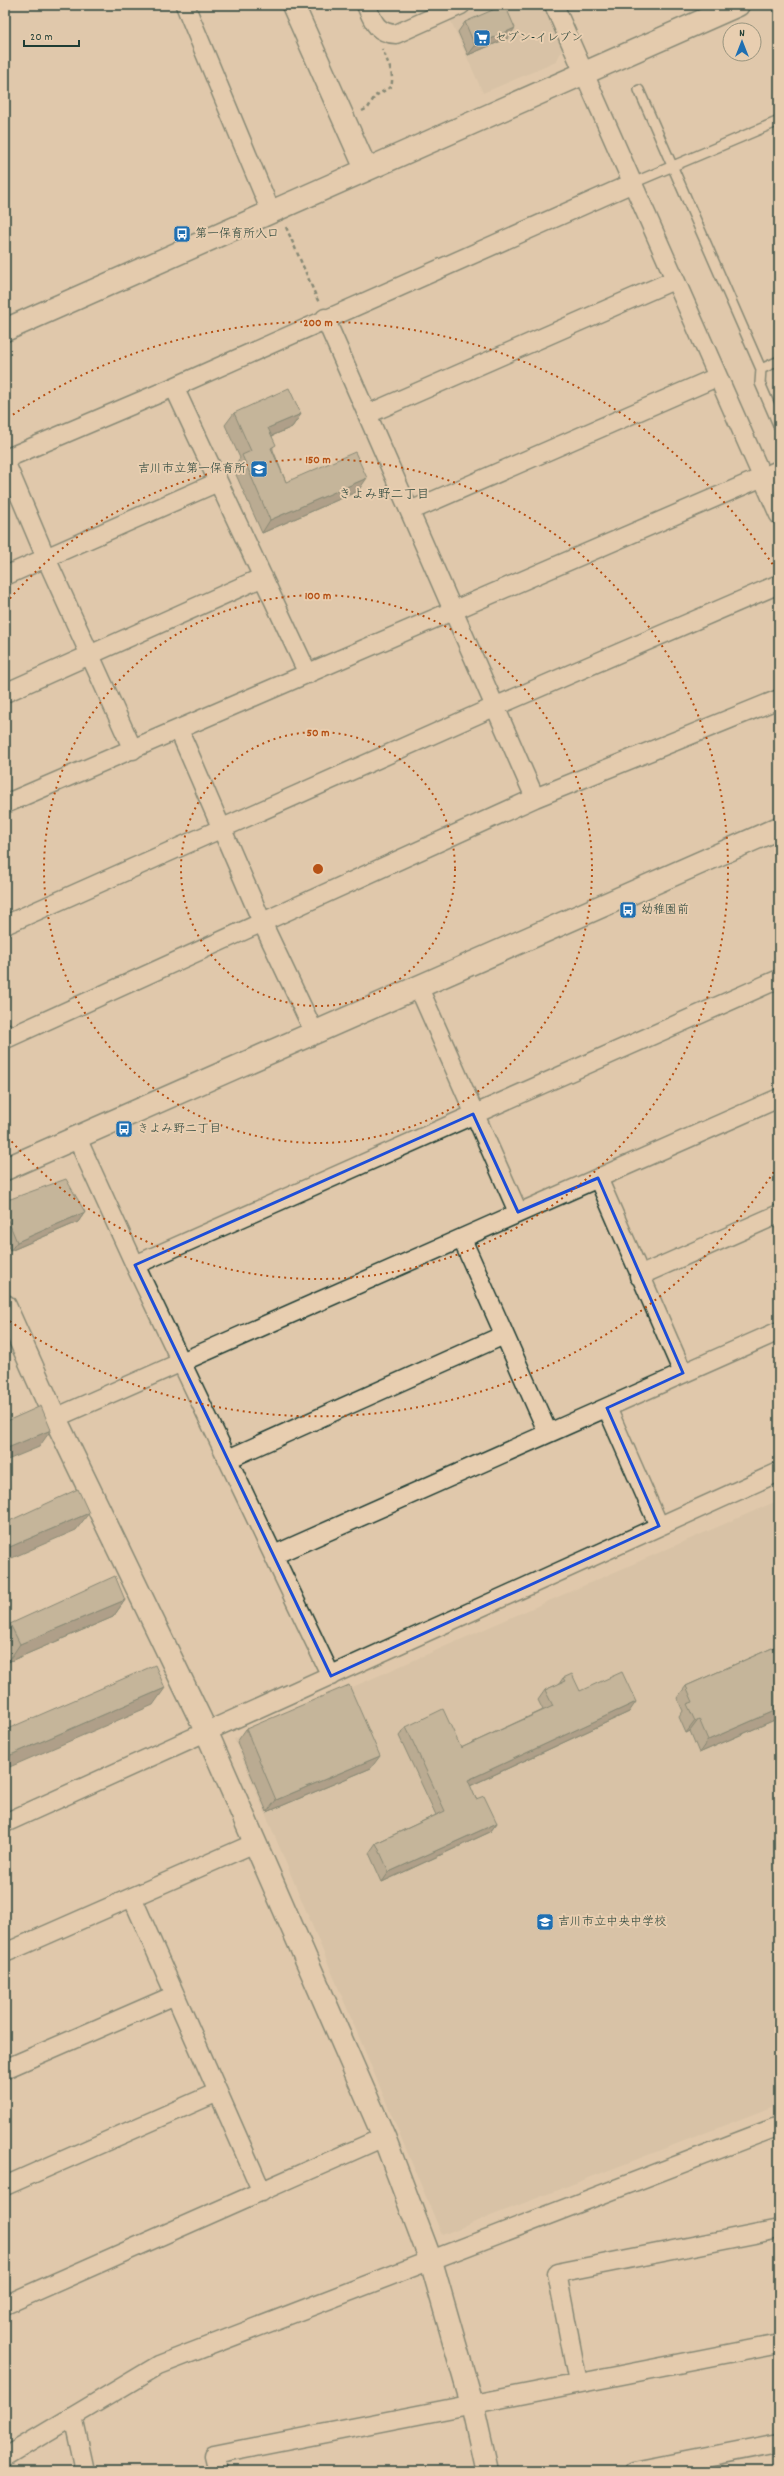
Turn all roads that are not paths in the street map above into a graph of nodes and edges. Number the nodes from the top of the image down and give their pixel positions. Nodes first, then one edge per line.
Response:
1 (185, 5) edge
2 (293, 5) edge
3 (366, 5) edge
4 (461, 5) edge
5 (554, 5) edge
6 (738, 5) edge
7 (584, 73) junction
8 (639, 90) dead end
9 (779, 121) edge
10 (673, 167) junction
11 (366, 169) junction
12 (633, 183) junction
13 (278, 218) junction
14 (674, 280) junction
15 (325, 318) junction
16 (5, 330) edge
17 (779, 361) edge
18 (761, 369) junction
19 (718, 377) junction
20 (174, 387) junction
21 (368, 414) junction
22 (779, 427) edge
23 (5, 460) edge
24 (771, 473) edge
25 (218, 482) junction
26 (410, 511) junction
27 (779, 514) edge
28 (46, 558) junction
29 (5, 576) edge
30 (263, 577) junction
31 (779, 584) edge
32 (454, 612) junction
33 (90, 655) junction
34 (308, 674) junction
35 (5, 693) edge
36 (779, 699) edge
37 (494, 707) junction
38 (179, 730) junction
39 (132, 750) junction
40 (535, 798) junction
41 (5, 804) edge
42 (222, 829) junction
43 (778, 832) edge
44 (262, 922) junction
45 (5, 925) edge
46 (779, 979) edge
47 (419, 988) junction
48 (5, 1032) edge
49 (315, 1034) junction
50 (779, 1098) edge
51 (473, 1114) junction
52 (77, 1138) junction
53 (5, 1169) edge
54 (598, 1178) junction
55 (518, 1212) junction
56 (779, 1214) edge
57 (462, 1239) junction
58 (135, 1265) junction
59 (639, 1276) junction
60 (5, 1306) edge
61 (779, 1331) edge
62 (504, 1335) junction
63 (182, 1362) junction
64 (683, 1374) junction
65 (607, 1408) junction
66 (55, 1418) junction
67 (548, 1433) junction
68 (228, 1459) junction
69 (779, 1472) edge
70 (659, 1526) junction
71 (274, 1555) junction
72 (331, 1676) junction
73 (207, 1733) junction
74 (5, 1822) edge
75 (255, 1843) junction
76 (132, 1897) junction
77 (5, 1953) edge
78 (175, 1995) junction
79 (5, 2069) edge
80 (218, 2092) junction
81 (779, 2126) edge
82 (384, 2137) junction
83 (5, 2186) edge
84 (262, 2192) junction
85 (779, 2229) edge
86 (431, 2261) junction
87 (5, 2305) edge
88 (779, 2344) edge
89 (578, 2383) junction
90 (472, 2404) junction
91 (74, 2416) junction
92 (779, 2443) edge
93 (5, 2457) edge
94 (85, 2471) edge
95 (218, 2471) edge
96 (487, 2471) edge
97 (635, 2471) edge

1 - 13 street
2 - 11 street
3 - 4 street
5 - 7 street
6 - 7 street
7 - 11 street
7 - 12 street
8 - 10 lane
9 - 10 lane
10 - 12 lane
10 - 18 lane
11 - 13 street
12 - 14 street
12 - 15 street
13 - 16 street
14 - 19 street
14 - 21 street
15 - 20 street
15 - 21 street
17 - 18 lane
18 - 22 lane
19 - 24 street
19 - 26 street
20 - 23 street
20 - 25 street
21 - 26 street
23 - 28 street
24 - 27 street
24 - 32 street
25 - 28 street
25 - 30 street
26 - 32 street
28 - 29 street
28 - 33 street
30 - 33 street
30 - 34 street
31 - 37 street
32 - 34 street
32 - 37 street
33 - 35 street
33 - 39 street
34 - 38 street
36 - 40 street
37 - 40 street
37 - 42 street
38 - 39 street
38 - 42 street
39 - 41 street
40 - 44 street
42 - 44 street
42 - 45 street
43 - 47 street
44 - 48 street
44 - 49 street
46 - 51 street
47 - 49 street
47 - 51 street
49 - 52 street
50 - 54 street
51 - 55 street
51 - 58 street
52 - 53 street
52 - 58 street
54 - 55 street
54 - 59 street
55 - 57 street
56 - 59 street
57 - 62 street
57 - 63 street
58 - 63 street
59 - 64 street
60 - 66 street
61 - 64 street
62 - 67 street
62 - 68 street
63 - 66 street
63 - 68 street
64 - 65 street
65 - 67 street
65 - 70 street
66 - 73 street
67 - 71 street
68 - 71 street
69 - 70 street
70 - 72 street
71 - 72 street
72 - 73 street
73 - 74 street
73 - 75 street
75 - 76 street
75 - 82 street
76 - 77 street
76 - 78 street
78 - 79 street
78 - 80 street
80 - 83 street
80 - 84 street
81 - 86 street
82 - 84 street
82 - 86 street
84 - 87 street
85 - 89 street
86 - 90 street
86 - 91 street
88 - 89 street
89 - 90 street
90 - 95 street
90 - 96 street
91 - 93 street
91 - 94 street
92 - 97 street

